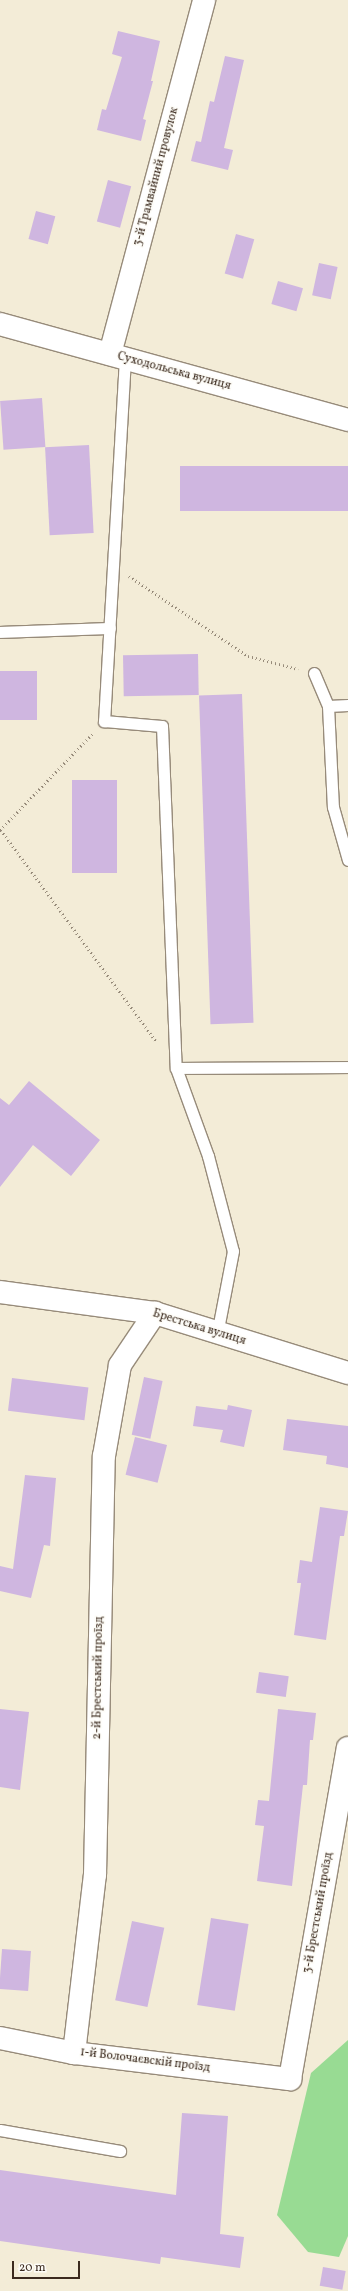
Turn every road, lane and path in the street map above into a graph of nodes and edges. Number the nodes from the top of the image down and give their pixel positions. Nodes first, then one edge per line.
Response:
1 (204, 0) edge
2 (0, 324) edge
3 (117, 356) junction
4 (348, 420) edge
5 (113, 565) junction
6 (110, 628) junction
7 (0, 632) edge
8 (314, 673) joint
9 (348, 705) edge
10 (328, 706) junction
11 (104, 721) junction
12 (0, 830) edge
13 (348, 860) edge
14 (348, 1067) edge
15 (176, 1068) junction
16 (0, 1292) edge
17 (155, 1313) junction
18 (217, 1334) junction
19 (348, 1373) edge
20 (348, 1748) edge
21 (0, 2038) edge
22 (74, 2053) junction
23 (290, 2079) joint
24 (0, 2130) edge
25 (120, 2151) dead end

1 - 3 street, 3-й Трамвайний провулок
2 - 3 street, Суходольська вулиця
3 - 4 street, Суходольська вулиця
3 - 5 lane
5 - 6 lane
5 - 8 path
6 - 7 lane
6 - 11 lane
8 - 10 lane
9 - 10 lane
10 - 13 lane
11 - 12 path
11 - 15 lane
12 - 15 path
14 - 15 lane
15 - 18 lane
16 - 17 street, Брестська вулиця
17 - 18 street, Брестська вулиця
17 - 22 street, 2-й Брестський проїзд
18 - 19 street, Брестська вулиця
20 - 23 street, 3-й Брестський проїзд
21 - 22 street, 1-й Волочаєвскій проїзд
22 - 23 street, 1-й Волочаєвскій проїзд
24 - 25 lane

